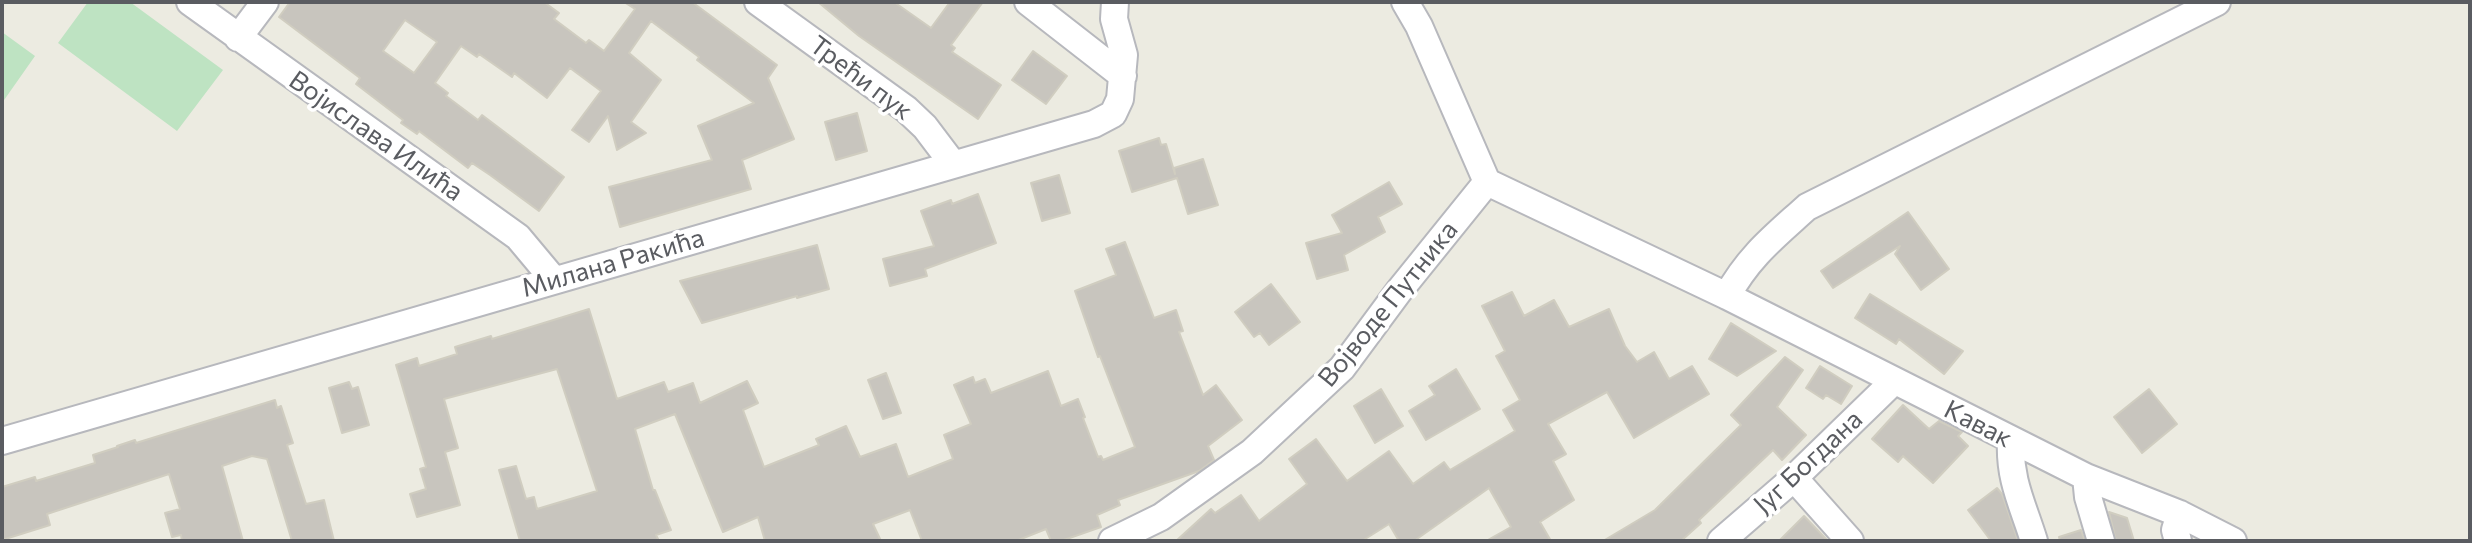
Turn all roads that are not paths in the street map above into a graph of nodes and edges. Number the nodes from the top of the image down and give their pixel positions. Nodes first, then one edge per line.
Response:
1 (190, 2) edge
2 (265, 2) edge
3 (758, 2) edge
4 (1028, 2) edge
5 (1115, 2) edge
6 (1405, 2) edge
7 (2217, 2) edge
8 (238, 38) junction
9 (1123, 76) junction
10 (953, 164) junction
11 (1487, 182) junction
12 (554, 281) junction
13 (1727, 296) junction
14 (1894, 381) junction
15 (2, 441) edge
16 (2011, 441) junction
17 (2086, 477) junction
18 (1794, 478) junction
19 (2180, 514) junction
20 (1112, 541) edge
21 (1721, 541) edge
22 (1850, 541) edge
23 (2034, 541) edge
24 (2101, 541) edge
25 (2178, 541) edge
26 (2233, 541) edge

1 - 8 street, Војислава Илића
2 - 8 street
3 - 10 street, Трећи пук
4 - 9 street
5 - 9 street, Милана Ракића
6 - 11 street
7 - 13 street
8 - 12 street, Војислава Илића
9 - 10 street, Милана Ракића
10 - 12 street, Милана Ракића
11 - 13 street, Кавак
11 - 20 street, Војводе Путника
12 - 15 street, Милана Ракића
13 - 14 street, Кавак
14 - 16 street, Кавак
14 - 18 street, Југ Богдана
16 - 17 street, Кавак
16 - 23 street
17 - 19 street, Кавак
17 - 24 street
18 - 21 street, Југ Богдана
18 - 22 street
19 - 25 street
19 - 26 street, Кавак

